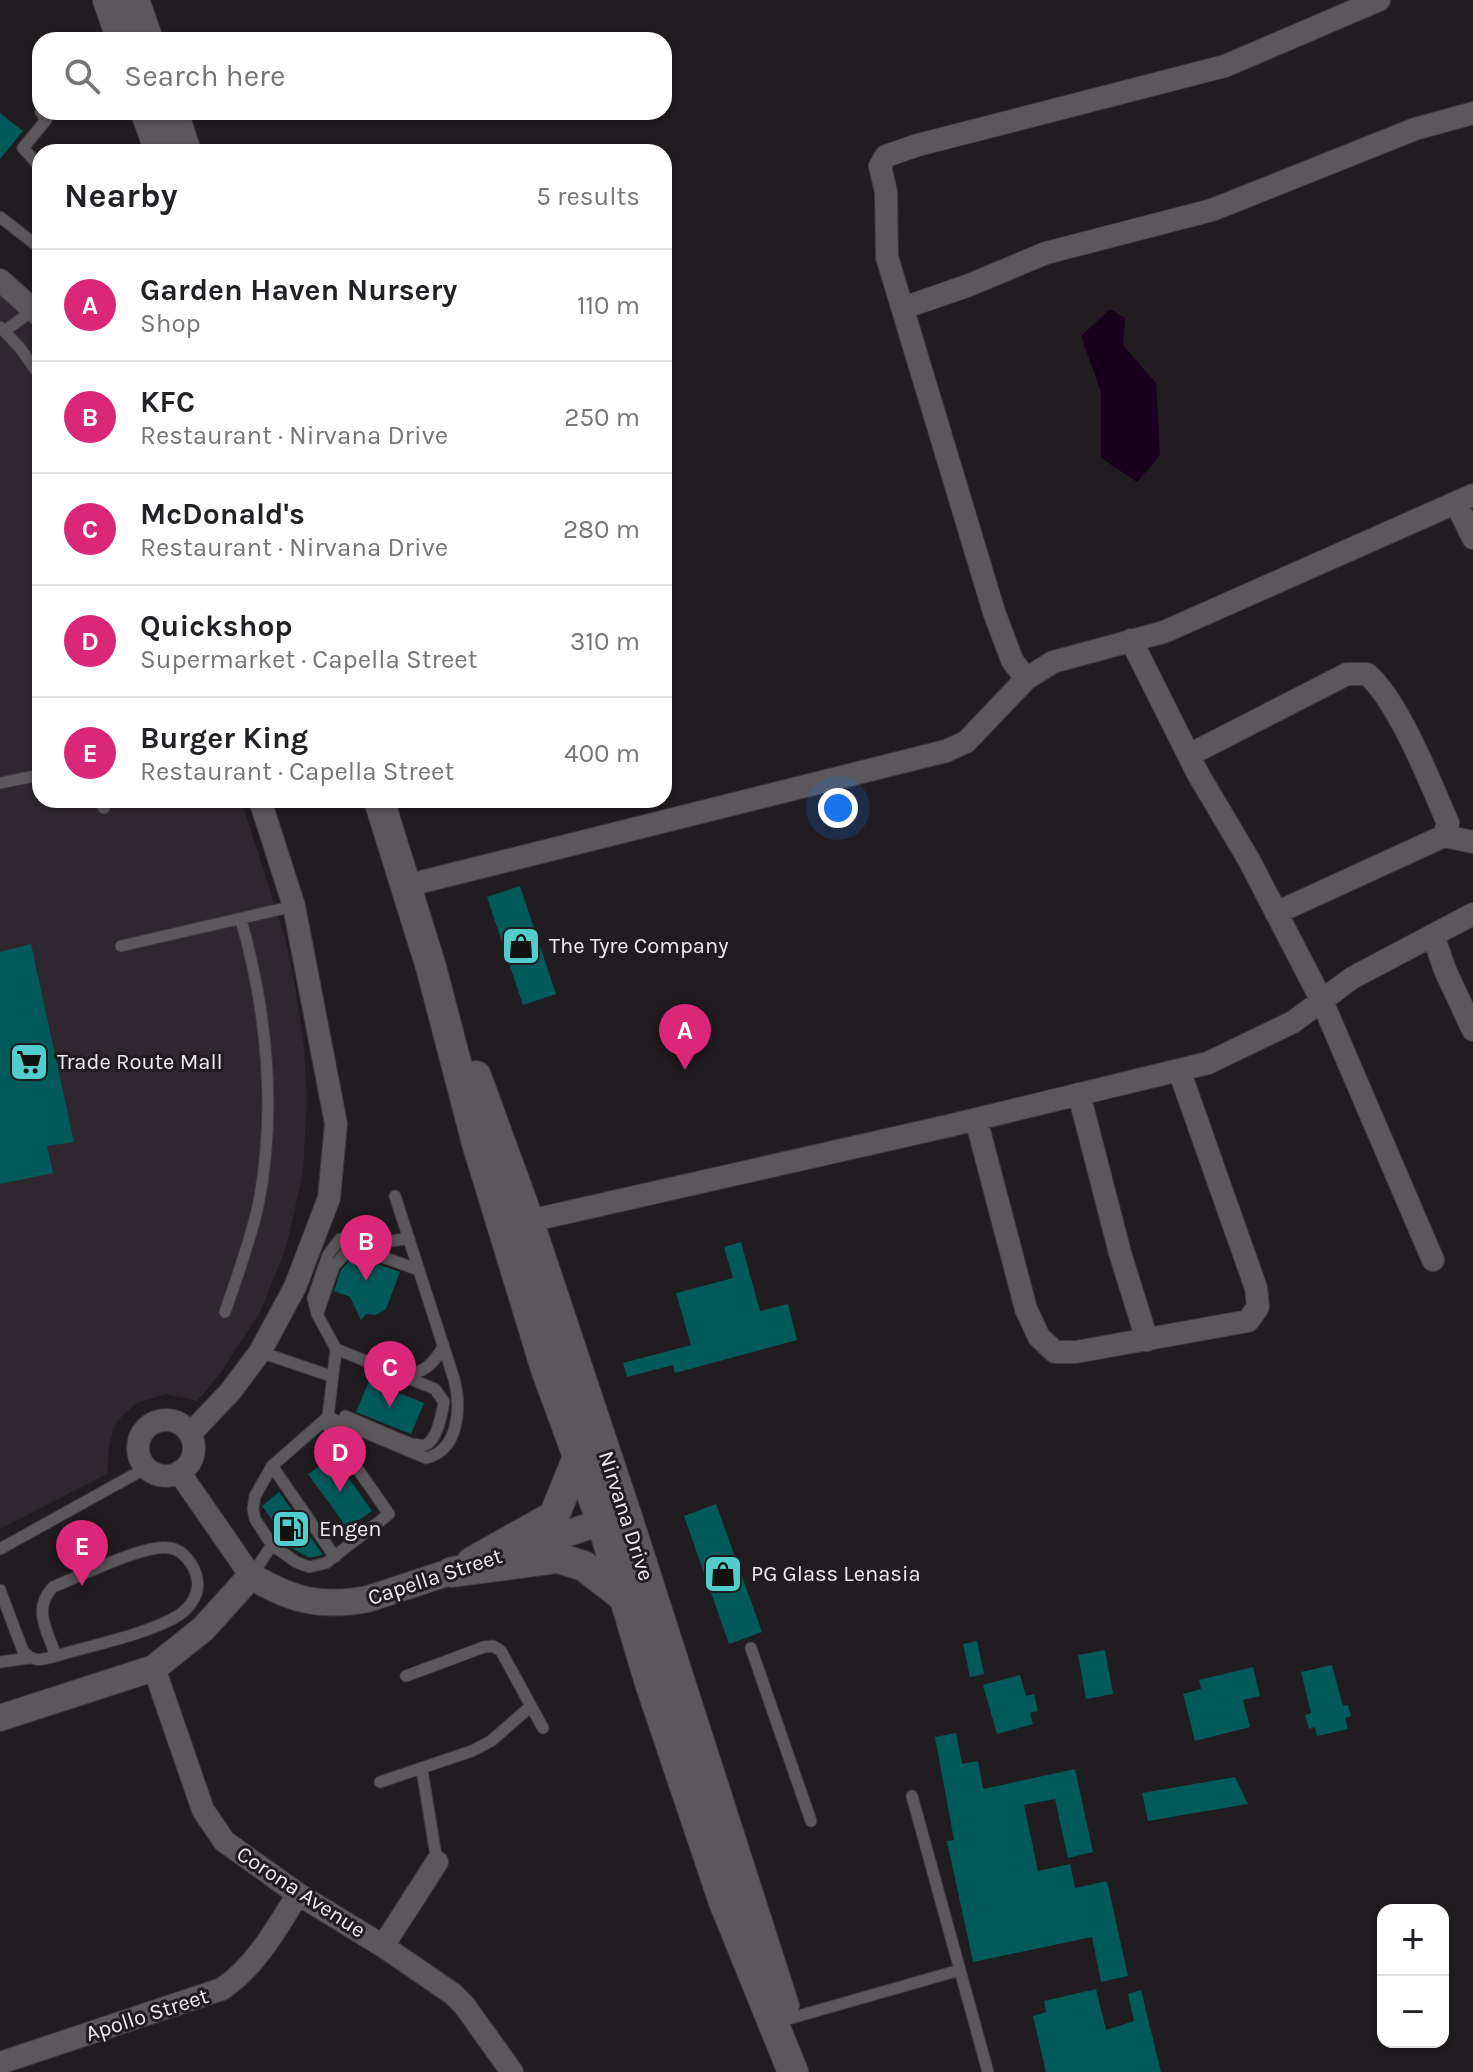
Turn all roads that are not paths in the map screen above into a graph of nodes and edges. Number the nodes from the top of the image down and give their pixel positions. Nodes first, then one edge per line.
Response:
1 (108, 0) edge
2 (134, 0) edge
3 (1379, 0) edge
4 (119, 32) edge
5 (145, 32) edge
6 (1473, 113) edge
7 (46, 120) edge
8 (149, 120) edge
9 (176, 120) edge
10 (157, 144) edge
11 (183, 144) edge
12 (32, 158) edge
13 (0, 217) edge
14 (32, 242) edge
15 (0, 280) edge
16 (32, 308) edge
17 (903, 308) junction
18 (32, 316) edge
19 (2, 329) edge
20 (32, 365) edge
21 (1464, 499) edge
22 (1473, 538) edge
23 (1131, 640) junction
24 (1026, 679) junction
25 (1189, 755) junction
26 (32, 777) edge
27 (0, 783) edge
28 (263, 808) edge
29 (381, 808) edge
30 (1444, 836) junction
31 (1473, 842) edge
32 (405, 886) junction
33 (294, 906) junction
34 (1276, 913) junction
35 (1473, 914) edge
36 (241, 920) junction
37 (1433, 935) junction
38 (121, 946) dead end
39 (431, 967) junction
40 (1322, 1001) junction
41 (1473, 1030) edge
42 (1179, 1070) junction
43 (1079, 1094) junction
44 (976, 1119) junction
45 (395, 1196) dead end
46 (529, 1221) junction
47 (409, 1238) junction
48 (1433, 1260) dead end
49 (419, 1270) junction
50 (225, 1312) dead end
51 (317, 1314) junction
52 (1147, 1340) junction
53 (443, 1347) junction
54 (336, 1349) junction
55 (260, 1352) junction
56 (331, 1376) junction
57 (403, 1376) junction
58 (327, 1416) junction
59 (190, 1434) junction
60 (578, 1457) junction
61 (272, 1466) junction
62 (146, 1468) junction
63 (179, 1472) junction
64 (614, 1518) junction
65 (272, 1545) junction
66 (0, 1549) edge
67 (335, 1557) junction
68 (452, 1572) junction
69 (251, 1576) junction
70 (0, 1590) edge
71 (624, 1597) junction
72 (751, 1648) dead end
73 (56, 1656) junction
74 (29, 1658) junction
75 (0, 1662) edge
76 (154, 1668) junction
77 (406, 1676) dead end
78 (531, 1706) junction
79 (0, 1718) edge
80 (543, 1728) dead end
81 (422, 1770) junction
82 (380, 1782) dead end
83 (912, 1796) dead end
84 (811, 1821) dead end
85 (437, 1862) joint
86 (298, 1894) junction
87 (383, 1946) junction
88 (960, 1970) junction
89 (788, 2019) junction
90 (0, 2063) edge
91 (512, 2072) edge
92 (793, 2072) edge
93 (800, 2072) edge
94 (988, 2072) edge

1 - 4 main road
2 - 5 main road
3 - 17 street
6 - 17 street
7 - 12 lane
8 - 10 main road
9 - 11 main road
13 - 14 lane
15 - 16 street
17 - 24 street
18 - 19 lane
19 - 20 lane
21 - 22 street
21 - 23 street
23 - 24 street
23 - 25 street
24 - 32 street
25 - 30 street
25 - 34 street
26 - 27 lane
28 - 33 street
29 - 32 main road, Nirvana Drive
30 - 31 street
30 - 34 street
32 - 39 main road, Nirvana Drive
33 - 36 lane
33 - 55 street
34 - 40 street
35 - 37 street
36 - 38 lane
36 - 50 lane
37 - 40 street
37 - 41 street
39 - 46 main road, Nirvana Drive
39 - 60 main road, Nirvana Drive
40 - 42 street
40 - 48 street
42 - 43 street
42 - 52 street
43 - 44 street
43 - 52 street
44 - 46 street
44 - 52 street
45 - 47 lane
46 - 64 main road, Nirvana Drive
47 - 49 lane
47 - 51 lane
49 - 51 lane
49 - 53 lane
51 - 54 lane
53 - 57 lane
53 - 58 lane
54 - 56 lane
54 - 57 lane
55 - 56 lane
55 - 59 street
56 - 58 lane
57 - 58 lane
58 - 61 lane
58 - 67 lane
59 - 62 street
59 - 63 street
60 - 64 main road, Nirvana Drive
60 - 68 main road
61 - 65 lane
61 - 67 lane
62 - 63 street
62 - 66 lane
63 - 69 street
64 - 68 street, Capella Street
64 - 71 main road, Nirvana Drive
64 - 89 main road, Nirvana Drive
65 - 67 lane
65 - 69 lane
68 - 69 street, Capella Street
68 - 71 main road
69 - 76 street
70 - 74 lane
71 - 92 main road, Nirvana Drive
72 - 84 lane
73 - 73 lane
73 - 74 lane
74 - 75 lane
76 - 79 street
76 - 86 street, Corona Avenue
77 - 78 lane
78 - 80 lane
78 - 81 lane
81 - 82 lane
81 - 85 lane
83 - 88 lane
85 - 87 street
86 - 87 street, Corona Avenue
86 - 90 street, Apollo Street
87 - 91 street, Corona Avenue
88 - 89 lane
88 - 94 lane
89 - 93 main road, Nirvana Drive

